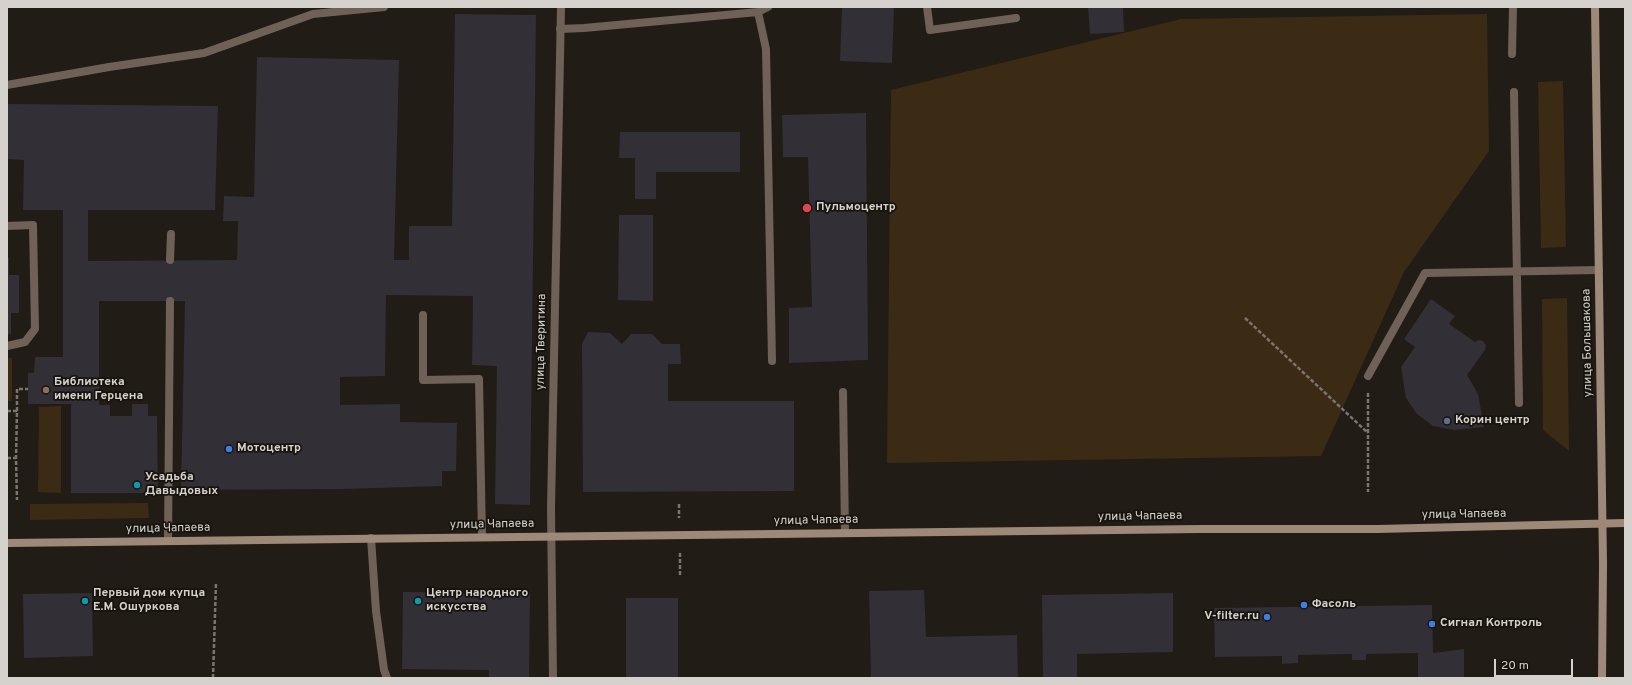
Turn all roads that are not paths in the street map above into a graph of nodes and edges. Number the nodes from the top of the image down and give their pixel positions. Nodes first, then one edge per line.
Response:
1 (384, 7) edge
2 (561, 7) edge
3 (768, 7) edge
4 (927, 7) edge
5 (1513, 7) edge
6 (1595, 7) edge
7 (758, 12) junction
8 (1016, 18) dead end
9 (560, 29) junction
10 (1512, 54) dead end
11 (7, 85) edge
12 (1514, 92) dead end
13 (7, 226) edge
14 (171, 234) dead end
15 (170, 260) dead end
16 (1599, 270) junction
17 (1516, 272) junction
18 (170, 301) dead end
19 (423, 315) dead end
20 (7, 346) edge
21 (772, 361) dead end
22 (1368, 376) road end
23 (843, 392) dead end
24 (1519, 403) dead end
25 (1625, 523) edge
26 (1602, 524) junction
27 (845, 533) junction
28 (551, 536) junction
29 (482, 537) junction
30 (371, 538) junction
31 (168, 540) junction
32 (7, 543) edge
33 (387, 678) edge
34 (553, 678) edge
35 (1602, 678) edge

1 - 11 street
2 - 9 street, улица Тверитина
3 - 7 street
4 - 8 street
5 - 10 street
6 - 16 main road, улица Большакова
7 - 9 street
7 - 21 street
9 - 28 street, улица Тверитина
12 - 17 street
13 - 20 street
14 - 15 street
16 - 17 street
16 - 26 main road, улица Большакова
17 - 22 street
17 - 24 street
18 - 31 street
19 - 29 street
23 - 27 street
25 - 26 main road, улица Чапаева
26 - 27 main road, улица Чапаева
26 - 35 main road, улица Большакова
27 - 28 main road, улица Чапаева
28 - 29 main road, улица Чапаева
28 - 34 street, улица Тверитина
29 - 30 main road, улица Чапаева
30 - 31 main road, улица Чапаева
30 - 33 street
31 - 32 main road, улица Чапаева

